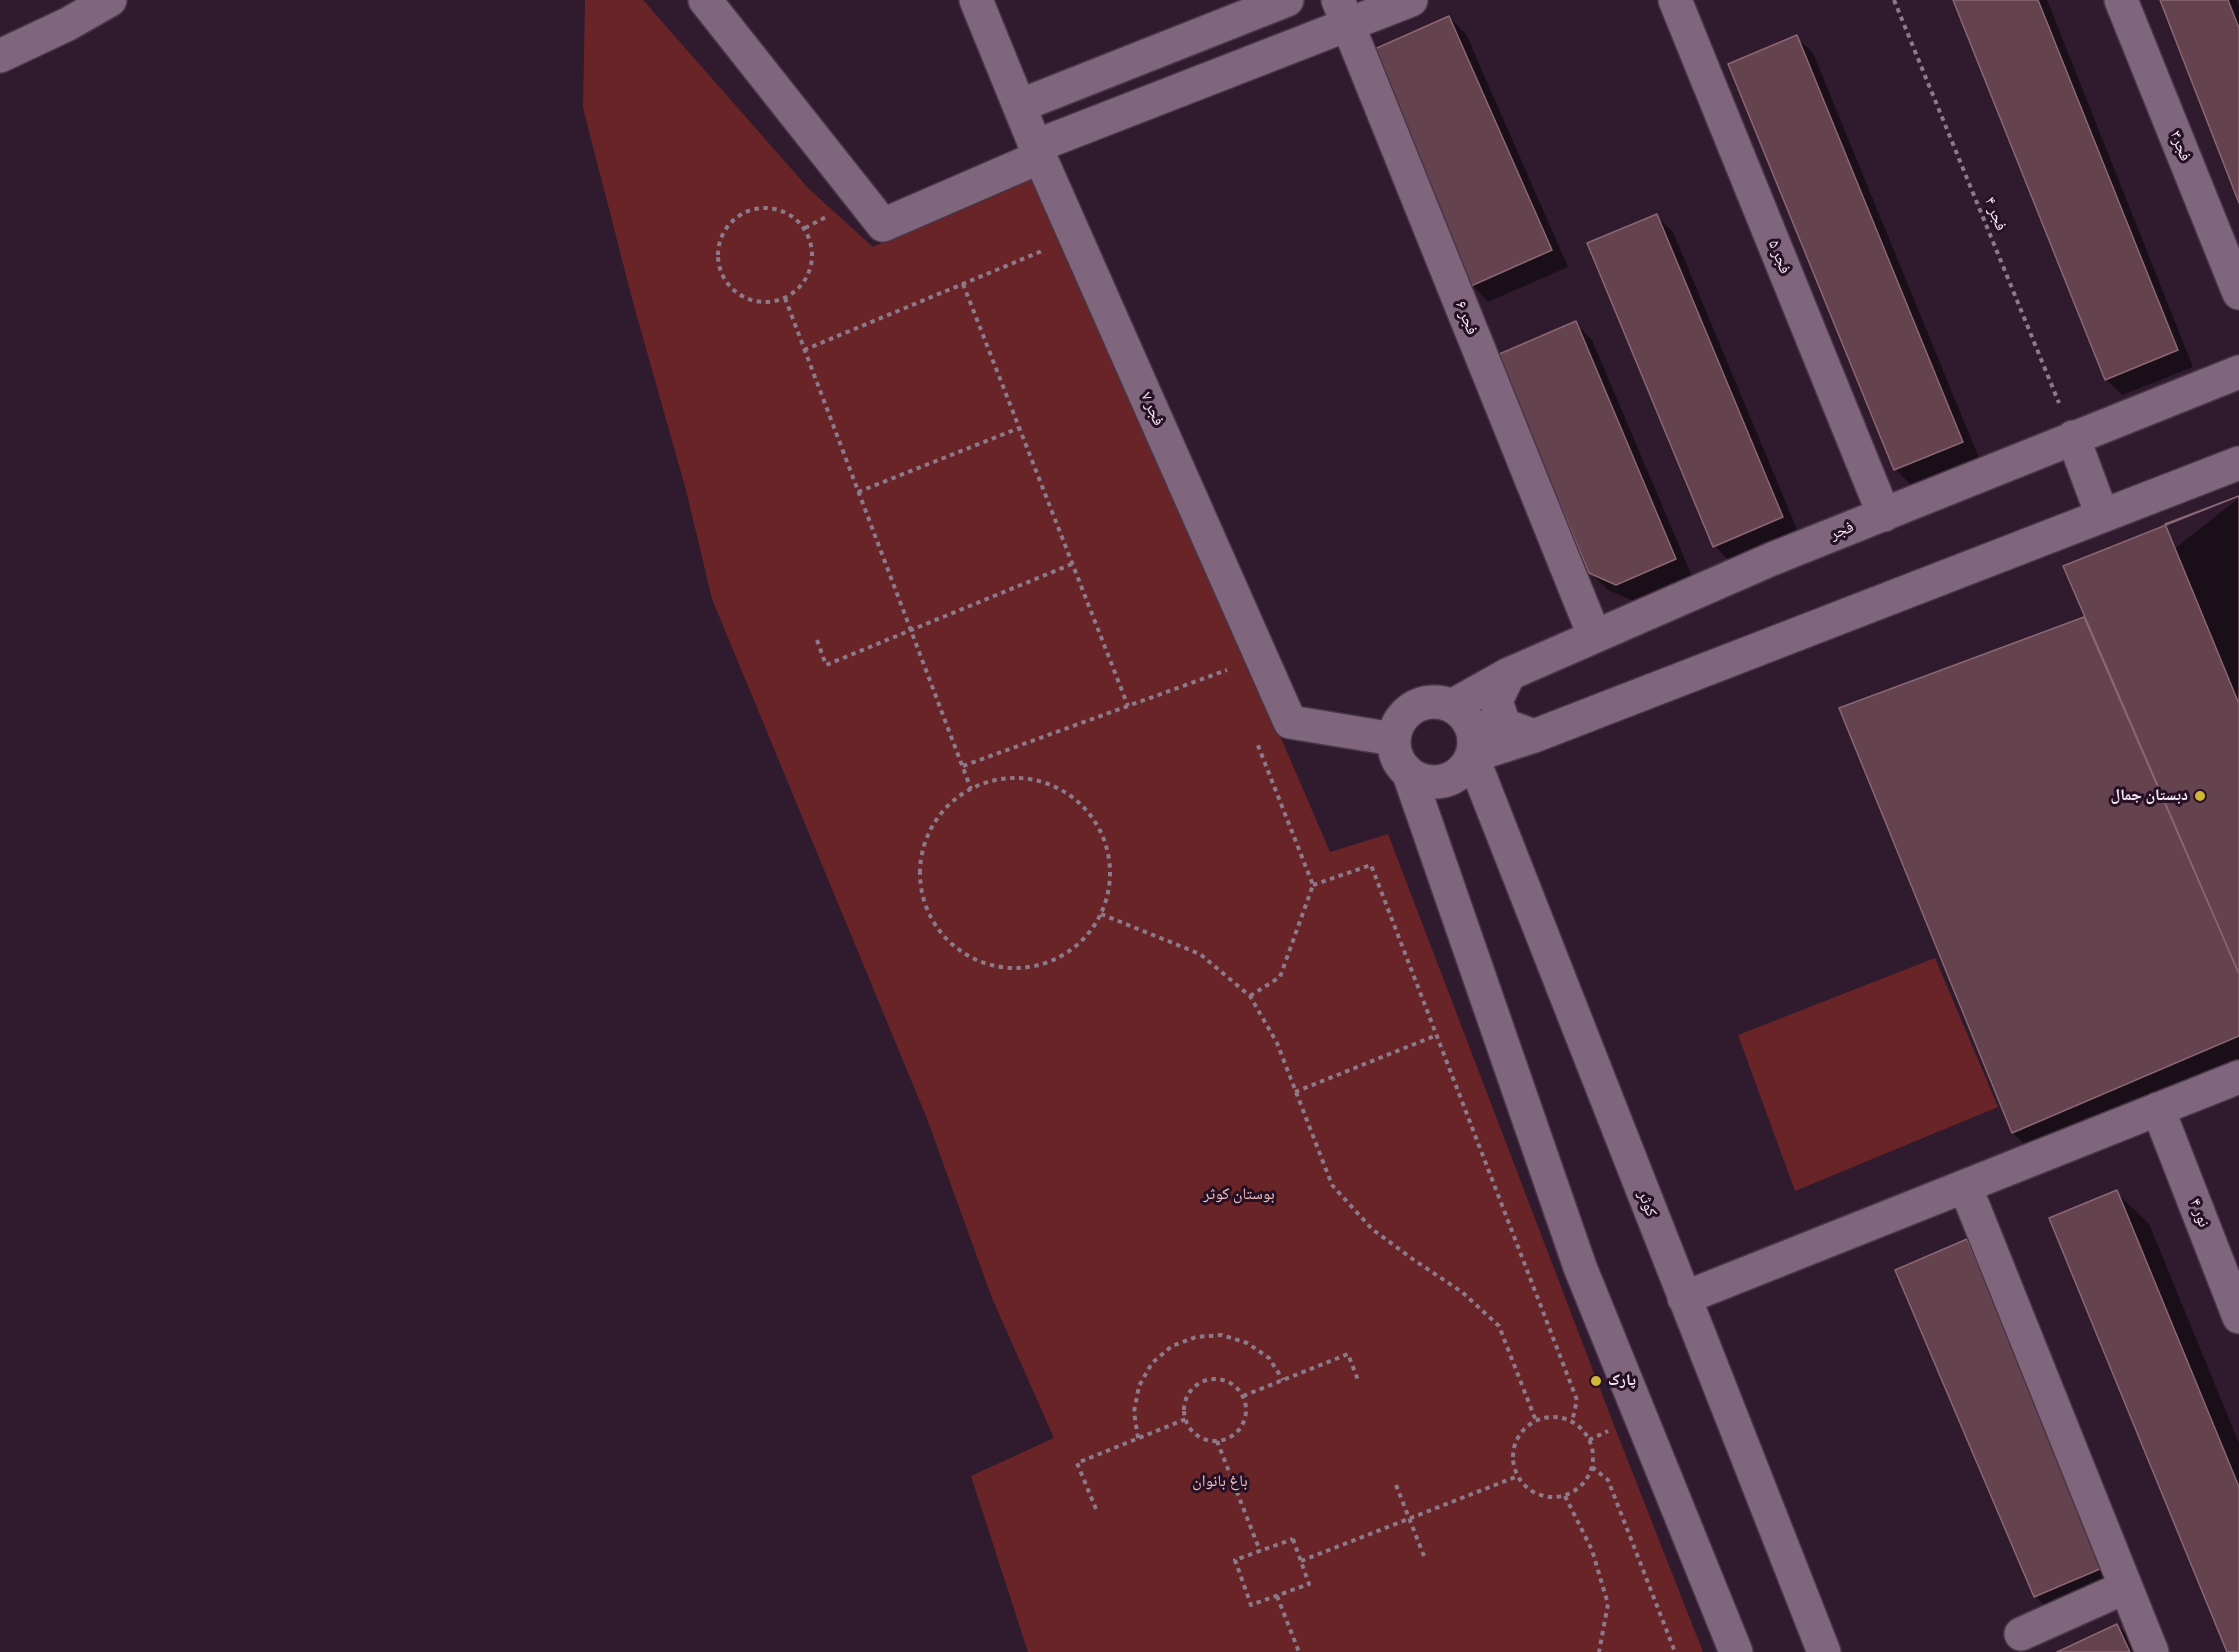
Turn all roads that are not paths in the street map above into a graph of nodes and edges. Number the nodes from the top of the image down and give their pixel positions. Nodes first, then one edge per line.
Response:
1 (110, 0) edge
2 (705, 0) edge
3 (976, 0) edge
4 (1287, 0) edge
5 (1411, 0) edge
6 (1675, 0) edge
7 (2121, 0) edge
8 (1343, 12) edge
9 (0, 56) edge
10 (1019, 106) junction
11 (1038, 152) junction
12 (2239, 293) edge
13 (2239, 372) edge
14 (2073, 437) junction
15 (2239, 464) edge
16 (1884, 515) junction
17 (2102, 515) junction
18 (1594, 635) junction
19 (1509, 674) junction
20 (1452, 706) junction
21 (1534, 736) junction
22 (1393, 740) junction
23 (1472, 756) junction
24 (1409, 774) junction
25 (2239, 1077) edge
26 (2158, 1109) junction
27 (1965, 1186) junction
28 (1684, 1298) junction
29 (2239, 1317) edge
30 (2126, 1587) junction
31 (2021, 1634) dead end
32 (1736, 1652) edge
33 (1824, 1652) edge
34 (2152, 1652) edge

1 - 9 street
2 - 11 street
3 - 10 street, فجر ۷
4 - 10 street
5 - 8 street
6 - 16 street, فجر ۵
7 - 12 street, فجر۳
8 - 11 street
8 - 18 street, فجر ۶
10 - 11 street, فجر ۷
11 - 22 street, فجر ۷
13 - 14 street, فجر
14 - 16 street, فجر
14 - 17 street
15 - 17 street
16 - 18 street, فجر
17 - 21 street
18 - 19 street, فجر
19 - 20 street, فجر
19 - 21 street
20 - 22 street
20 - 23 street
21 - 23 street
22 - 24 street
23 - 24 street
23 - 28 street, کوثر
24 - 32 street
25 - 26 street
26 - 27 street
26 - 29 street, نور ۴
27 - 28 street
27 - 30 street
28 - 33 street, کوثر
30 - 31 street
30 - 34 street

